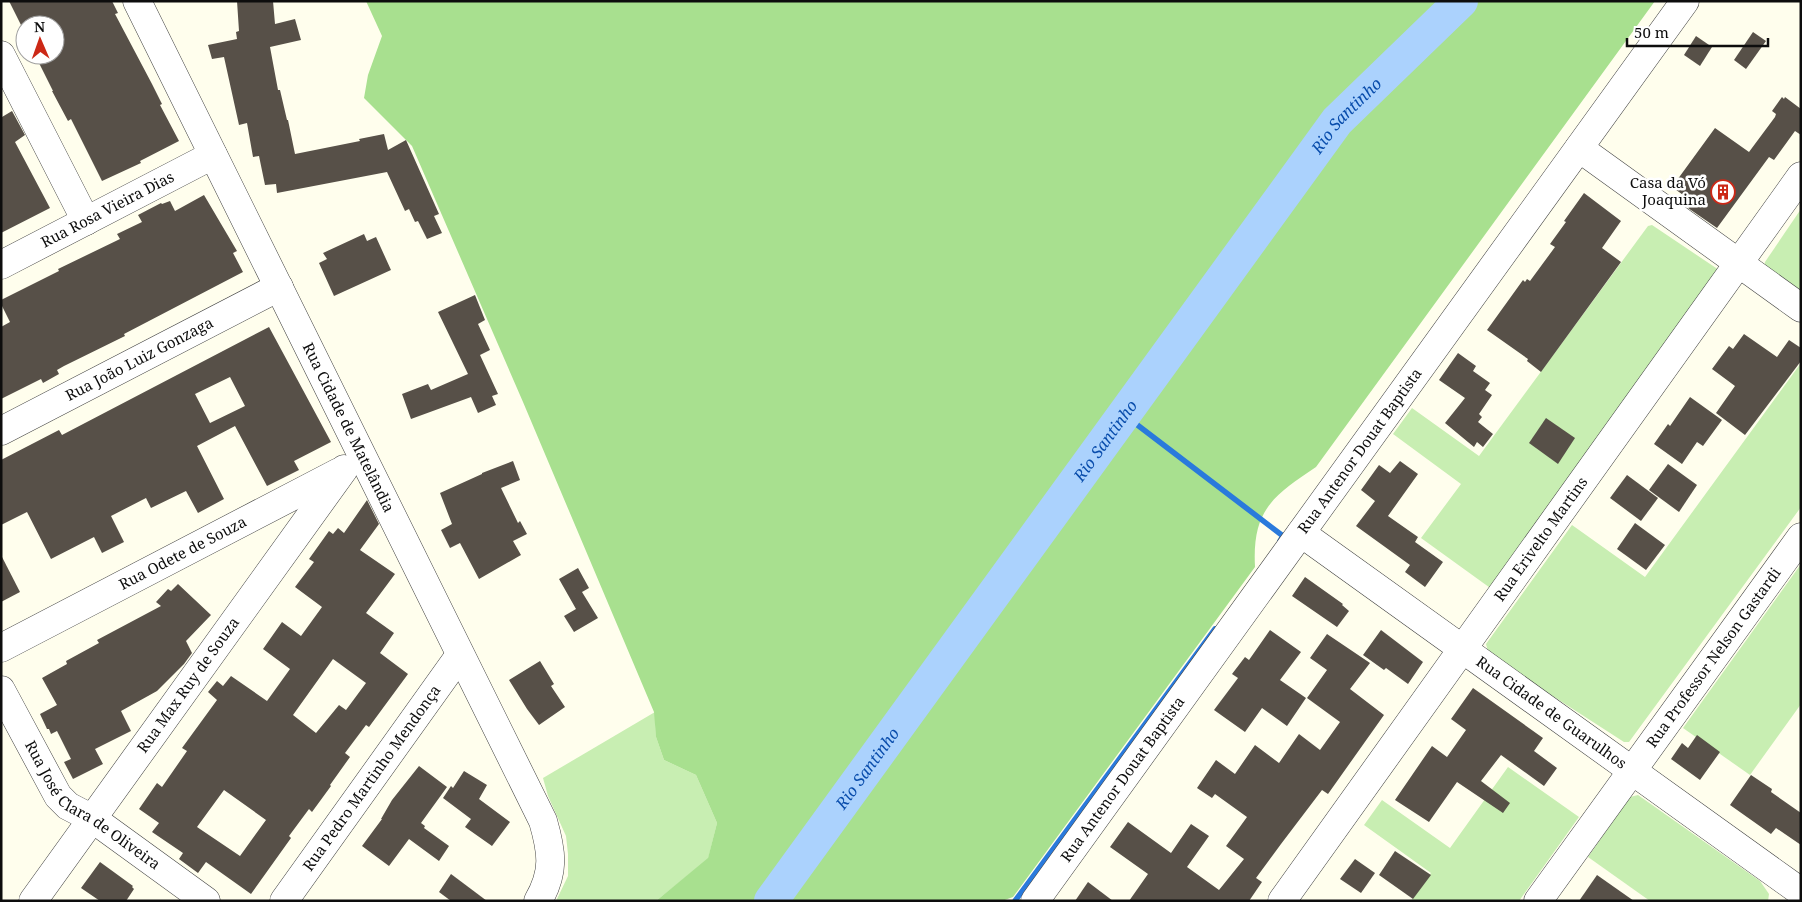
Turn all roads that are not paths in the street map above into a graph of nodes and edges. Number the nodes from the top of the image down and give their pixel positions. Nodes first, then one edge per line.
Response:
1 (137, 1) edge
2 (1685, 1) edge
3 (1, 55) edge
4 (1579, 148) junction
5 (213, 155) junction
6 (1801, 176) edge
7 (86, 221) junction
8 (1739, 263) junction
9 (1, 265) edge
10 (279, 288) junction
11 (1801, 308) edge
12 (1, 431) edge
13 (354, 464) junction
14 (1301, 533) junction
15 (1801, 537) edge
16 (1, 648) edge
17 (1462, 649) junction
18 (460, 655) junction
19 (1, 690) edge
20 (1632, 771) junction
21 (93, 819) junction
22 (1796, 891) edge
23 (33, 901) edge
24 (206, 901) edge
25 (284, 901) edge
26 (538, 901) edge
27 (1035, 901) edge
28 (1282, 901) edge
29 (1538, 901) edge

1 - 5 street, Rua Cidade de Matelândia
2 - 4 street, Rua Antenor Douat Baptista
3 - 7 street
4 - 8 street
4 - 14 street, Rua Antenor Douat Baptista
5 - 7 street, Rua Rosa Vieira Dias
5 - 10 street, Rua Cidade de Matelândia
6 - 8 street, Rua Erivelto Martins
7 - 9 street, Rua Rosa Vieira Dias
8 - 11 street
8 - 17 street, Rua Erivelto Martins
10 - 12 street, Rua João Luiz Gonzaga
10 - 13 street, Rua Cidade de Matelândia
13 - 16 street, Rua Odete de Souza
13 - 18 street, Rua Cidade de Matelândia
13 - 21 street, Rua Max Ruy de Souza
14 - 17 street, Rua Cidade de Guarulhos
14 - 27 street, Rua Antenor Douat Baptista
15 - 20 street, Rua Professor Nelson Gastardi
17 - 20 street, Rua Cidade de Guarulhos
17 - 28 street, Rua Erivelto Martins
18 - 25 street, Rua Pedro Martinho Mendonça
18 - 26 street, Rua Cidade de Matelândia
19 - 21 street, Rua José Clara de Oliveira
20 - 22 street, Rua Cidade de Guarulhos
20 - 29 street, Rua Professor Nelson Gastardi
21 - 23 street, Rua Max Ruy de Souza
21 - 24 street, Rua José Clara de Oliveira

